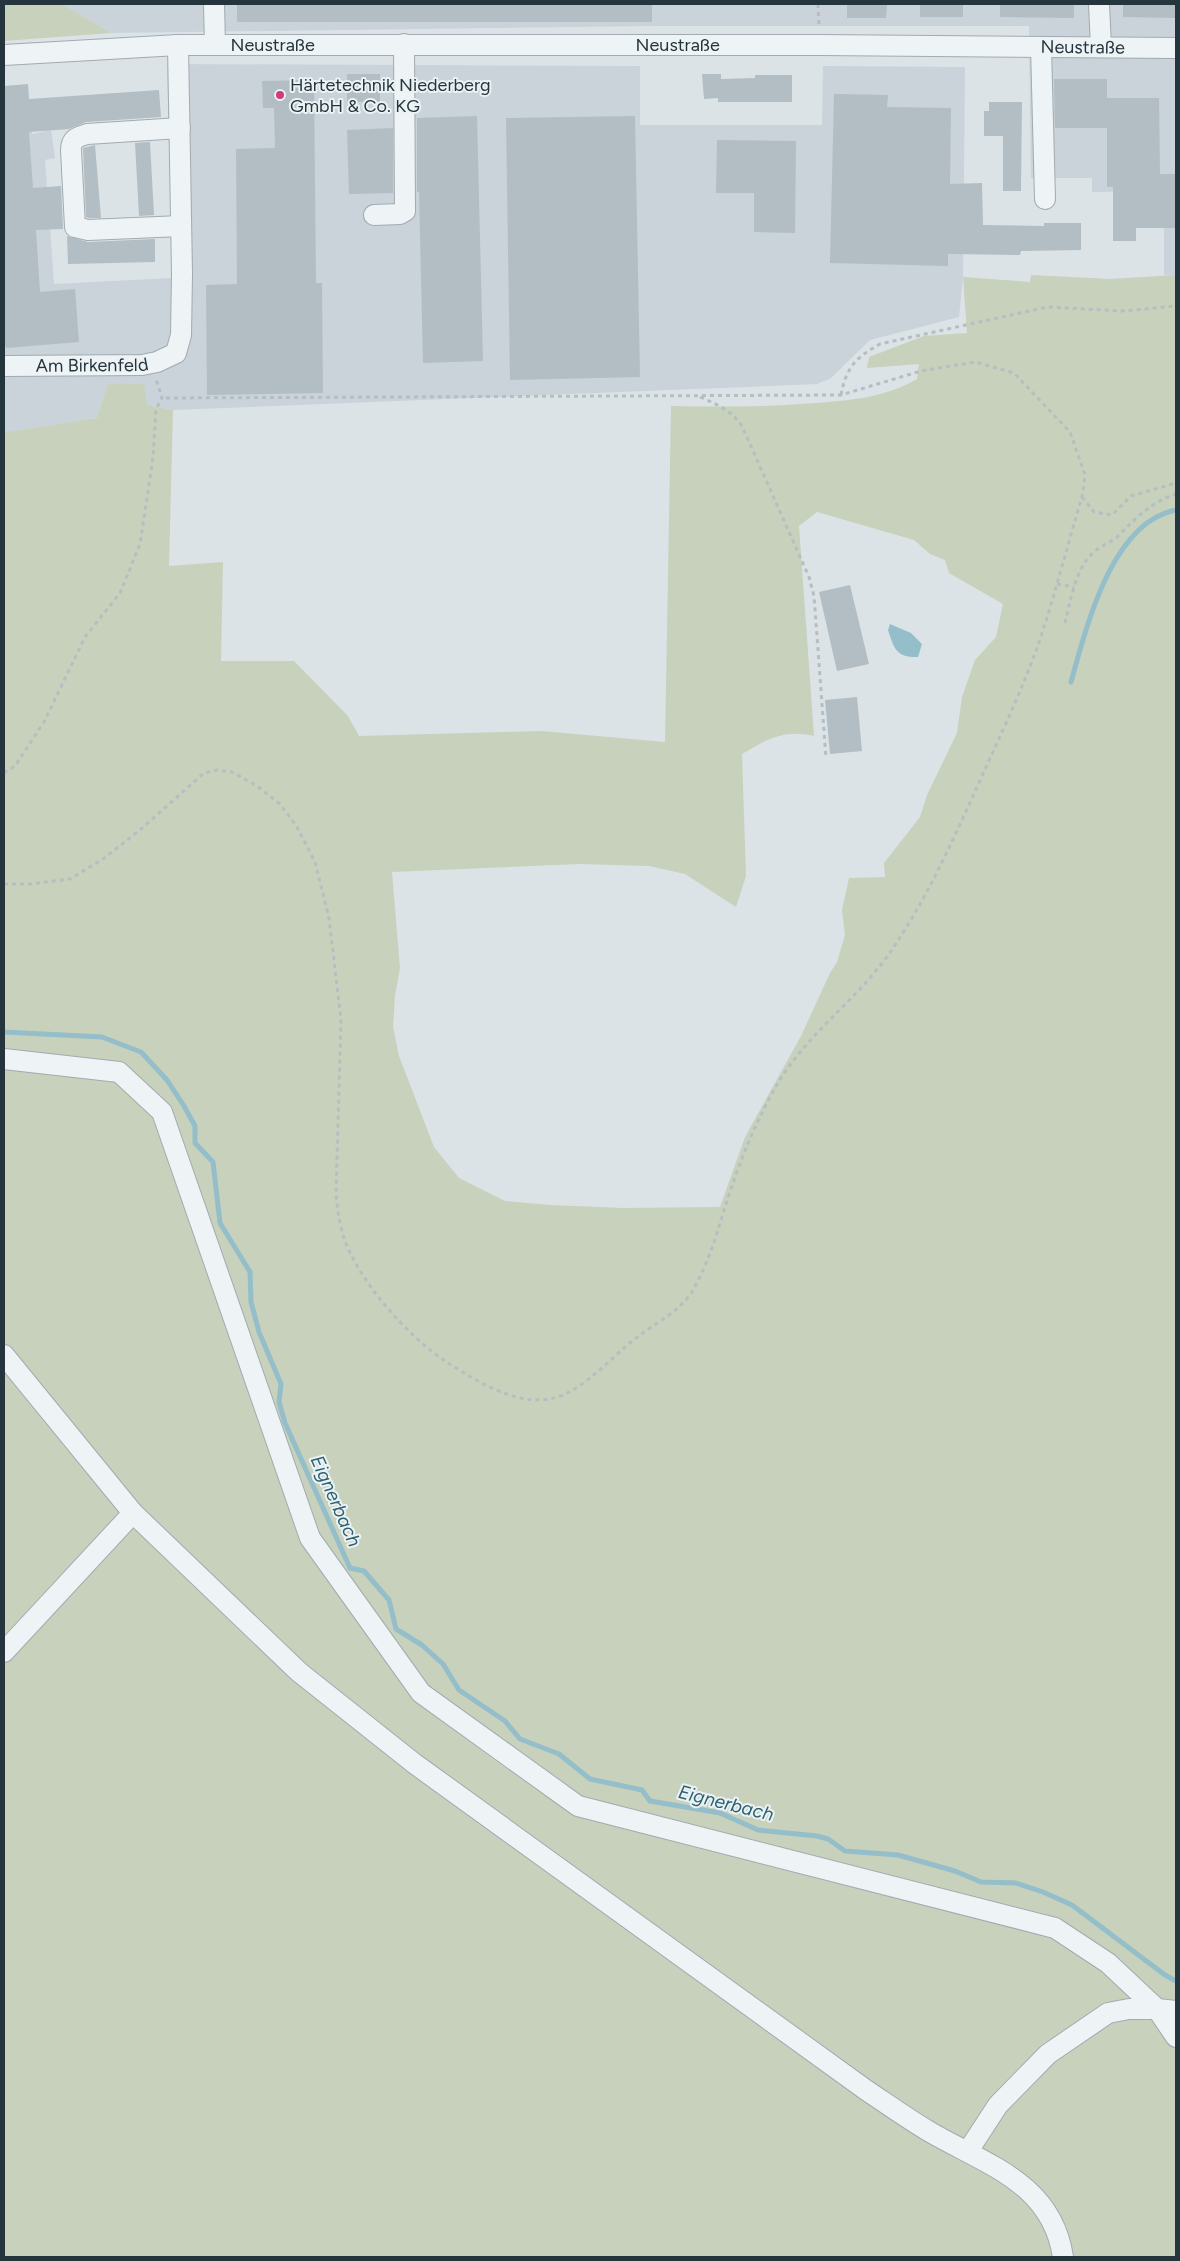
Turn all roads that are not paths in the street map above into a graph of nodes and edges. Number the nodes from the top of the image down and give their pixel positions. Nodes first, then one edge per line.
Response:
1 (214, 4) edge
2 (1099, 4) edge
3 (404, 44) junction
4 (178, 45) junction
5 (215, 45) junction
6 (1041, 48) junction
7 (1101, 48) junction
8 (1176, 48) edge
9 (4, 55) edge
10 (180, 128) junction
11 (1045, 199) dead end
12 (374, 215) dead end
13 (182, 226) junction
14 (4, 366) edge
15 (4, 1059) edge
16 (4, 1355) edge
17 (133, 1513) junction
18 (4, 1652) edge
19 (1166, 2010) edge
20 (1176, 2037) edge
21 (968, 2151) junction
22 (1063, 2257) edge

1 - 5 street
2 - 7 street
3 - 5 street, Neustraße
3 - 6 street, Neustraße
3 - 12 street
4 - 5 street, Neustraße
4 - 9 street, Neustraße
4 - 10 street
6 - 7 street, Neustraße
6 - 11 street
7 - 8 street, Neustraße
10 - 13 street
10 - 13 street
13 - 14 street, Am Birkenfeld
15 - 19 street
16 - 17 street
17 - 18 street
17 - 21 street
19 - 20 street
19 - 21 street
21 - 22 street

